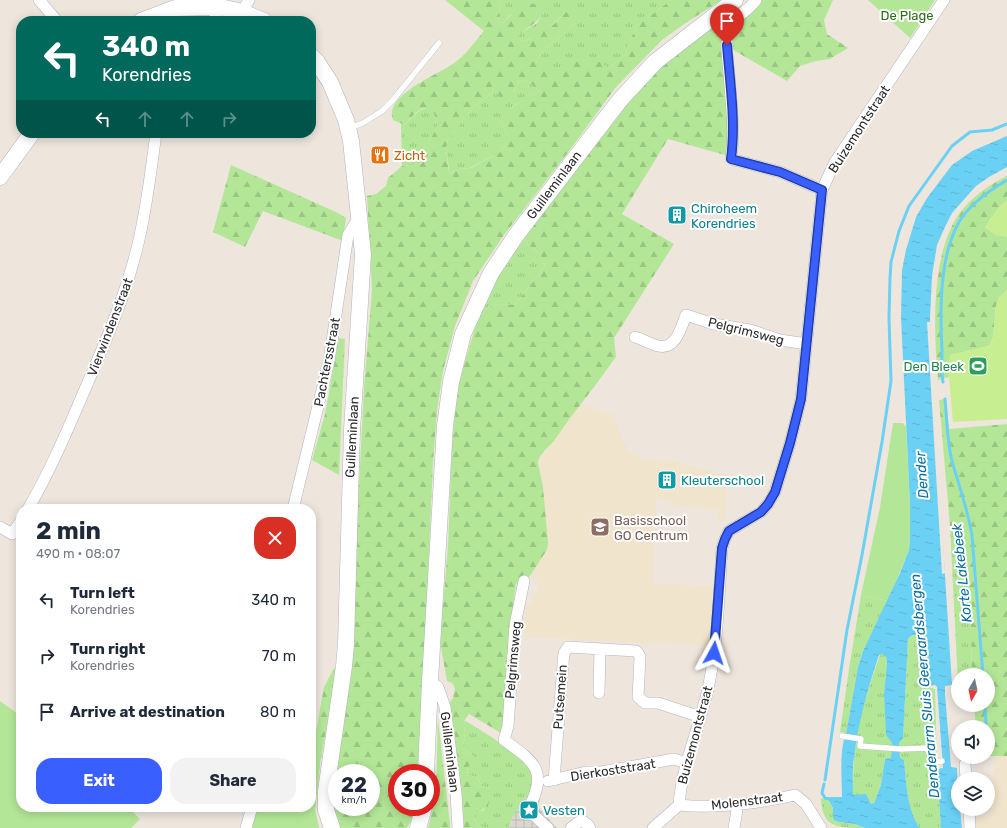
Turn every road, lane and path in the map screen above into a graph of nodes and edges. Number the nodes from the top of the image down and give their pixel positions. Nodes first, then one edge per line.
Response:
1 (39, 0) edge
2 (736, 0) edge
3 (756, 0) edge
4 (944, 0) edge
5 (220, 6) junction
6 (245, 6) edge
7 (721, 6) edge
8 (53, 16) edge
9 (154, 16) edge
10 (215, 16) edge
11 (258, 16) edge
12 (439, 43) dead end
13 (316, 61) edge
14 (348, 128) junction
15 (28, 138) edge
16 (155, 138) edge
17 (0, 177) edge
18 (822, 190) junction
19 (360, 216) junction
20 (641, 336) dead end
21 (807, 344) junction
22 (31, 504) edge
23 (294, 504) edge
24 (0, 527) edge
25 (16, 529) edge
26 (524, 581) dead end
27 (600, 649) junction
28 (430, 681) junction
29 (599, 693) dead end
30 (701, 717) junction
31 (842, 736) dead end
32 (942, 762) dead end
33 (687, 763) junction
34 (426, 764) edge
35 (964, 764) dead end
36 (965, 772) edge
37 (554, 780) junction
38 (538, 782) junction
39 (738, 804) junction
40 (679, 805) junction
41 (251, 812) edge
42 (421, 816) edge
43 (969, 816) edge
44 (246, 828) edge
45 (332, 828) edge
46 (418, 828) edge
47 (458, 828) edge
48 (548, 828) edge
49 (571, 828) edge
50 (590, 828) edge
51 (653, 828) edge
52 (734, 828) edge
53 (821, 828) edge
54 (970, 828) edge

1 - 8 street
2 - 7 main road, Guilleminlaan
3 - 18 street
4 - 18 street, Buizemontstraat
5 - 6 main road
5 - 9 main road
5 - 10 street
6 - 11 main road
7 - 28 main road, Guilleminlaan
12 - 14 lane
13 - 14 main road, Guilleminlaan
14 - 19 main road, Guilleminlaan
15 - 17 main road
16 - 22 street, Vierwindenstraat
18 - 21 street, Buizemontstraat
19 - 23 street, Pachtersstraat
19 - 45 main road, Guilleminlaan
20 - 21 street, Pelgrimsweg
21 - 30 street, Buizemontstraat
24 - 25 street
26 - 38 street, Pelgrimsweg
27 - 29 street
27 - 30 street, Putsemein
27 - 37 street, Putsemein
28 - 34 main road, Guilleminlaan
28 - 47 street, Guilleminlaan
30 - 33 street, Buizemontstraat
31 - 32 lane
33 - 37 street, Dierkoststraat
33 - 40 street, Buizemontstraat
35 - 36 street
37 - 38 street, Dierkoststraat
38 - 48 street
39 - 40 street, Molenstraat
39 - 52 street
39 - 53 street, Molenstraat
40 - 51 street
41 - 44 street
42 - 46 main road
43 - 54 street
49 - 50 street

